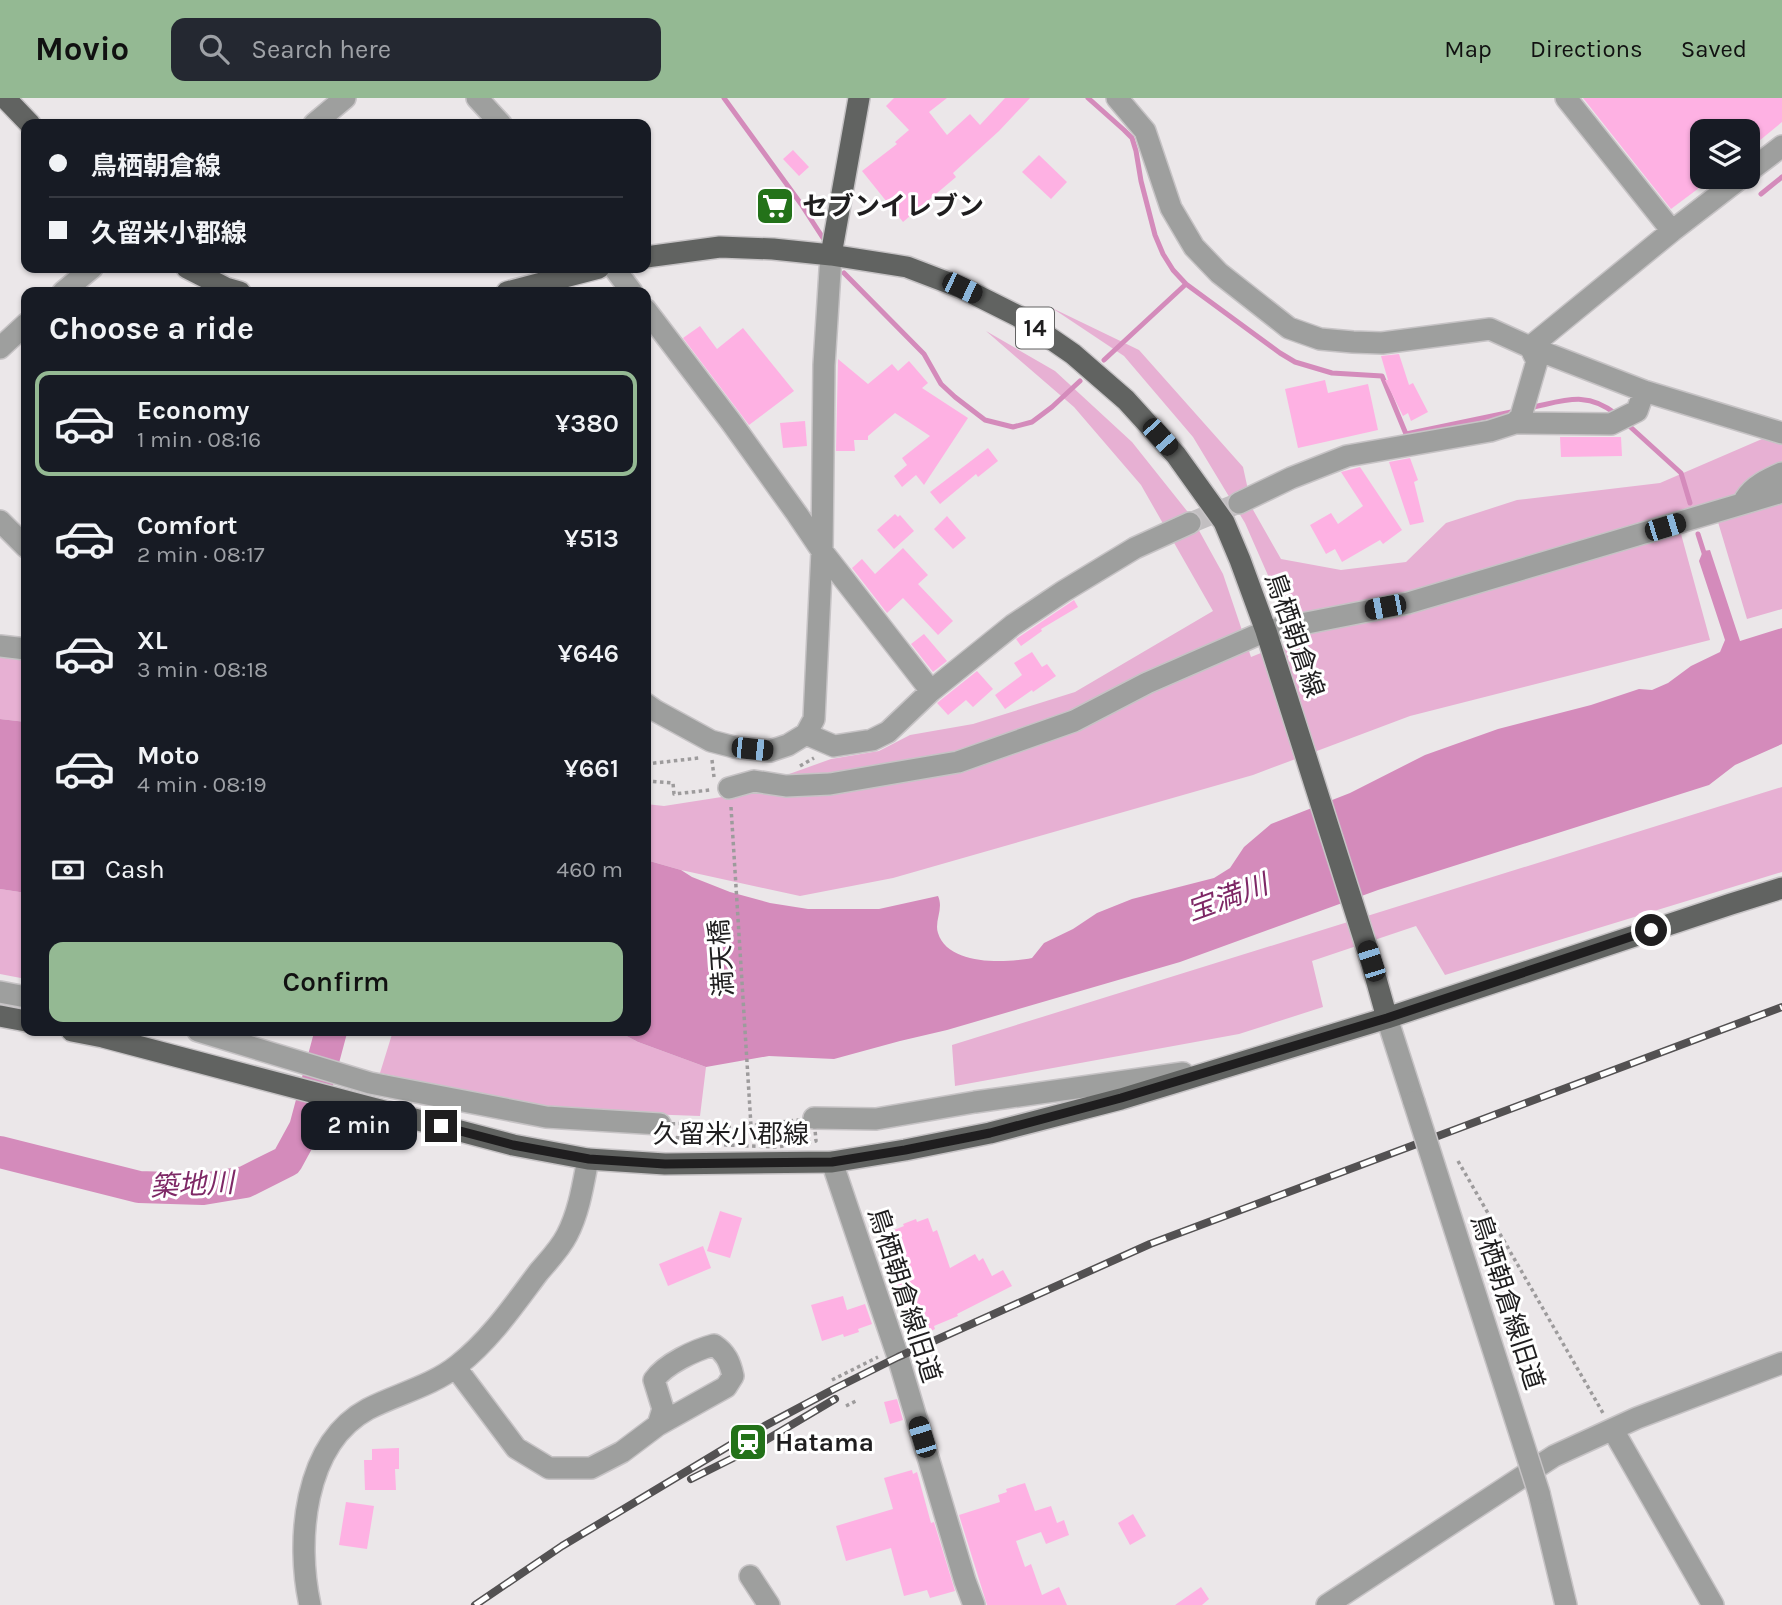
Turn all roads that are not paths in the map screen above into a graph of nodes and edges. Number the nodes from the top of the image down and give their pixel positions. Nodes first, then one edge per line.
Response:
1 (5, 98) edge
2 (345, 98) edge
3 (477, 98) edge
4 (859, 98) edge
5 (1117, 98) edge
6 (1566, 98) edge
7 (25, 119) edge
8 (320, 119) edge
9 (496, 119) edge
10 (1782, 146) edge
11 (1760, 163) edge
12 (1726, 189) edge
13 (1672, 231) junction
14 (831, 255) junction
15 (651, 256) edge
16 (86, 273) edge
17 (197, 273) edge
18 (580, 273) edge
19 (69, 287) edge
20 (224, 287) edge
21 (526, 287) edge
22 (651, 317) edge
23 (21, 329) edge
24 (1530, 347) junction
25 (0, 348) edge
26 (1644, 391) junction
27 (1515, 423) junction
28 (1782, 433) edge
29 (1782, 473) edge
30 (1782, 492) edge
31 (1239, 503) tunnel mouth
32 (1742, 504) junction
33 (0, 521) edge
34 (1190, 523) tunnel mouth
35 (21, 542) edge
36 (822, 551) junction
37 (1268, 638) junction
38 (0, 646) edge
39 (21, 648) edge
40 (931, 691) junction
41 (651, 708) edge
42 (810, 727) junction
43 (723, 788) road end
44 (1782, 888) edge
45 (0, 992) edge
46 (21, 996) edge
47 (0, 1016) edge
48 (1387, 1018) junction
49 (21, 1020) edge
50 (98, 1036) edge
51 (214, 1036) edge
52 (1229, 1067) junction
53 (814, 1118) road end
54 (660, 1124) road end
55 (589, 1159) junction
56 (832, 1162) junction
57 (1782, 1363) edge
58 (456, 1368) junction
59 (658, 1425) dead end
60 (1613, 1430) junction
61 (750, 1576) dead end
62 (310, 1605) edge
63 (769, 1605) edge
64 (974, 1605) edge
65 (1327, 1605) edge
66 (1566, 1605) edge
67 (1713, 1605) edge

1 - 7 main road
2 - 8 street
3 - 9 street
4 - 14 main road
5 - 24 street
6 - 13 street
10 - 11 street
12 - 13 street
13 - 24 street
14 - 15 main road, 鳥栖朝倉線 / 14
14 - 36 street
14 - 37 main road, 鳥栖朝倉線 / 14
16 - 19 street
17 - 20 main road
18 - 21 main road
22 - 36 street
23 - 25 street
24 - 26 street
24 - 27 street
26 - 27 street
26 - 28 street
27 - 31 street
29 - 32 street
30 - 32 street
32 - 37 street
33 - 35 street
34 - 40 street
36 - 40 street
36 - 42 street
37 - 43 street
37 - 48 main road, 鳥栖朝倉線 / 14
38 - 39 street
40 - 42 street
41 - 42 street
44 - 48 main road
45 - 46 street
47 - 49 main road
48 - 52 main road, 久留米小郡線
48 - 66 street, 鳥栖朝倉線旧道, bridge
50 - 55 main road, 久留米小郡線
51 - 54 street
52 - 53 street
52 - 56 main road, 久留米小郡線
55 - 56 main road, 久留米小郡線
55 - 58 street
56 - 64 street, 鳥栖朝倉線旧道
57 - 60 street
58 - 59 street
58 - 62 street
60 - 65 street
60 - 67 street
61 - 63 street

